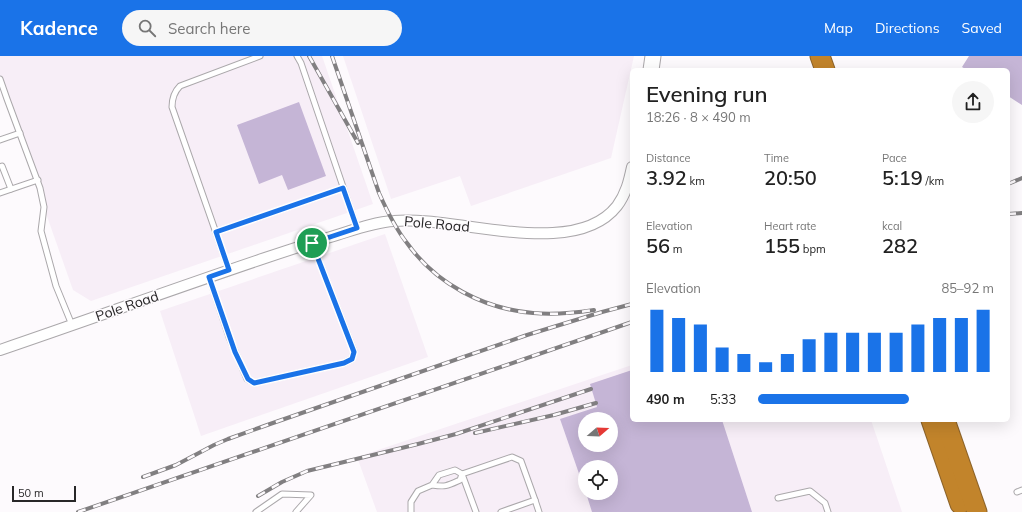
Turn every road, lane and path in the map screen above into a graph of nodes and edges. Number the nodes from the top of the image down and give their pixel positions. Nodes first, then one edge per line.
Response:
1 (260, 56) edge
2 (297, 56) edge
3 (653, 56) edge
4 (808, 56) edge
5 (820, 56) edge
6 (651, 68) edge
7 (811, 68) edge
8 (824, 68) edge
9 (0, 78) edge
10 (20, 133) junction
11 (0, 140) edge
12 (0, 160) edge
13 (1, 166) edge
14 (630, 175) edge
15 (38, 180) junction
16 (343, 188) junction
17 (11, 189) junction
18 (0, 193) edge
19 (357, 228) junction
20 (216, 232) junction
21 (312, 243) junction
22 (229, 270) junction
23 (209, 277) junction
24 (72, 325) junction
25 (0, 350) edge
26 (932, 422) edge
27 (946, 422) edge
28 (462, 474) junction
29 (432, 485) junction
30 (778, 498) dead end
31 (535, 500) junction
32 (256, 512) edge
33 (296, 512) edge
34 (411, 512) edge
35 (476, 512) edge
36 (501, 512) edge
37 (539, 512) edge
38 (828, 512) edge
39 (963, 512) edge
40 (977, 512) edge

1 - 20 lane
2 - 16 lane
3 - 6 street
4 - 7 highway
5 - 8 highway
9 - 10 lane
10 - 11 lane
10 - 15 lane
12 - 13 lane
13 - 17 lane
14 - 19 street, Pole Road
15 - 17 lane
15 - 24 lane
16 - 19 lane
16 - 20 lane
17 - 18 lane
19 - 21 street, Pole Road
20 - 22 lane
21 - 22 street, Pole Road
21 - 23 lane
22 - 23 street, Pole Road
23 - 24 street, Pole Road
24 - 25 street, Pole Road
26 - 39 highway
27 - 40 highway
28 - 29 lane
28 - 29 lane
28 - 31 lane
28 - 35 lane
29 - 34 lane
30 - 38 lane
31 - 36 lane
31 - 37 lane
32 - 33 lane

